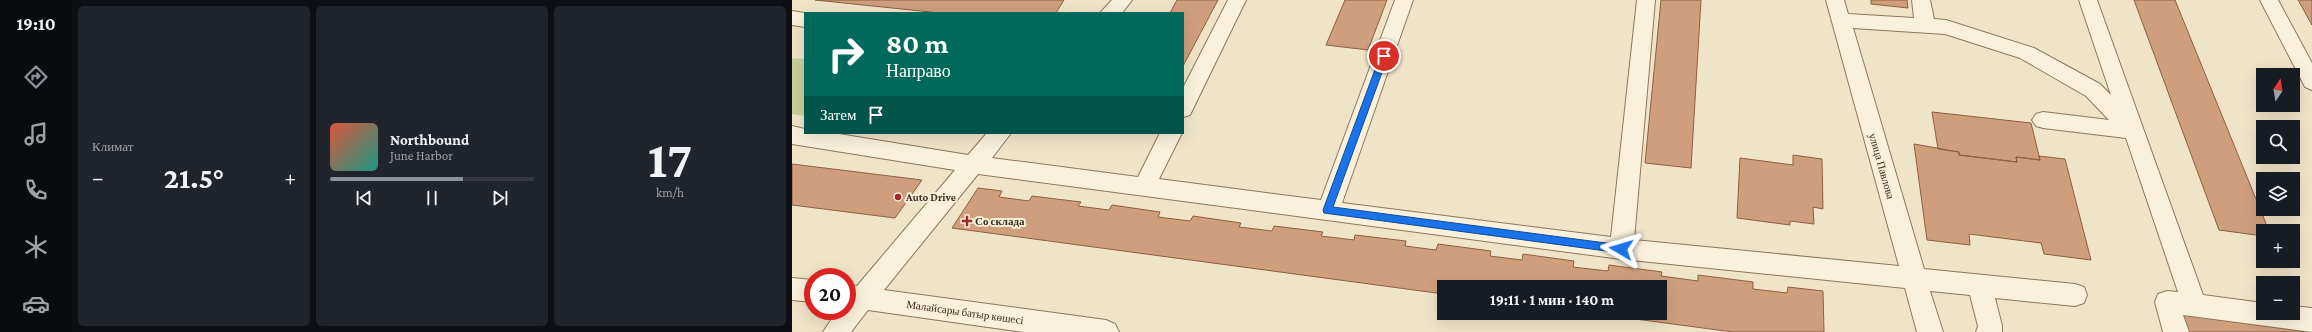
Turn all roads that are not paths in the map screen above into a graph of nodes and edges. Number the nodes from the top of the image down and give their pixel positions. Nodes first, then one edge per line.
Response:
1 (1122, 0) edge
2 (1237, 0) edge
3 (1404, 0) edge
4 (1646, 0) edge
5 (1921, 0) edge
6 (2088, 0) edge
7 (2269, 0) edge
8 (1838, 10) edge
9 (1111, 12) edge
10 (792, 18) edge
11 (804, 20) edge
12 (1925, 25) junction
13 (2312, 82) edge
14 (1184, 107) edge
15 (2043, 120) dead end
16 (2134, 131) junction
17 (999, 134) edge
18 (1170, 134) edge
19 (792, 135) edge
20 (972, 164) junction
21 (1144, 187) junction
22 (1328, 210) junction
23 (1621, 249) junction
24 (1913, 277) junction
25 (1980, 285) junction
26 (792, 289) edge
27 (804, 291) edge
28 (856, 295) edge
29 (2075, 295) dead end
30 (856, 297) edge
31 (2196, 306) junction
32 (842, 320) edge
33 (2312, 320) edge
34 (836, 332) edge
35 (1106, 332) edge
36 (1930, 332) edge
37 (1989, 332) edge
38 (2176, 332) edge

1 - 9 street
2 - 14 street
3 - 22 street
4 - 23 street
5 - 12 street
6 - 16 street
7 - 13 street
8 - 12 street
8 - 24 street, улица Павлова
10 - 11 street
12 - 16 street
15 - 16 street
16 - 31 street
17 - 20 street
18 - 21 street
19 - 20 street
20 - 21 street
20 - 28 street
21 - 22 street
22 - 23 street
23 - 24 street
24 - 25 street
24 - 36 street, улица Павлова
25 - 29 street
25 - 37 street
26 - 27 street
30 - 35 street, Малайсары батыр көшесі
31 - 33 street
31 - 38 street
32 - 34 street

